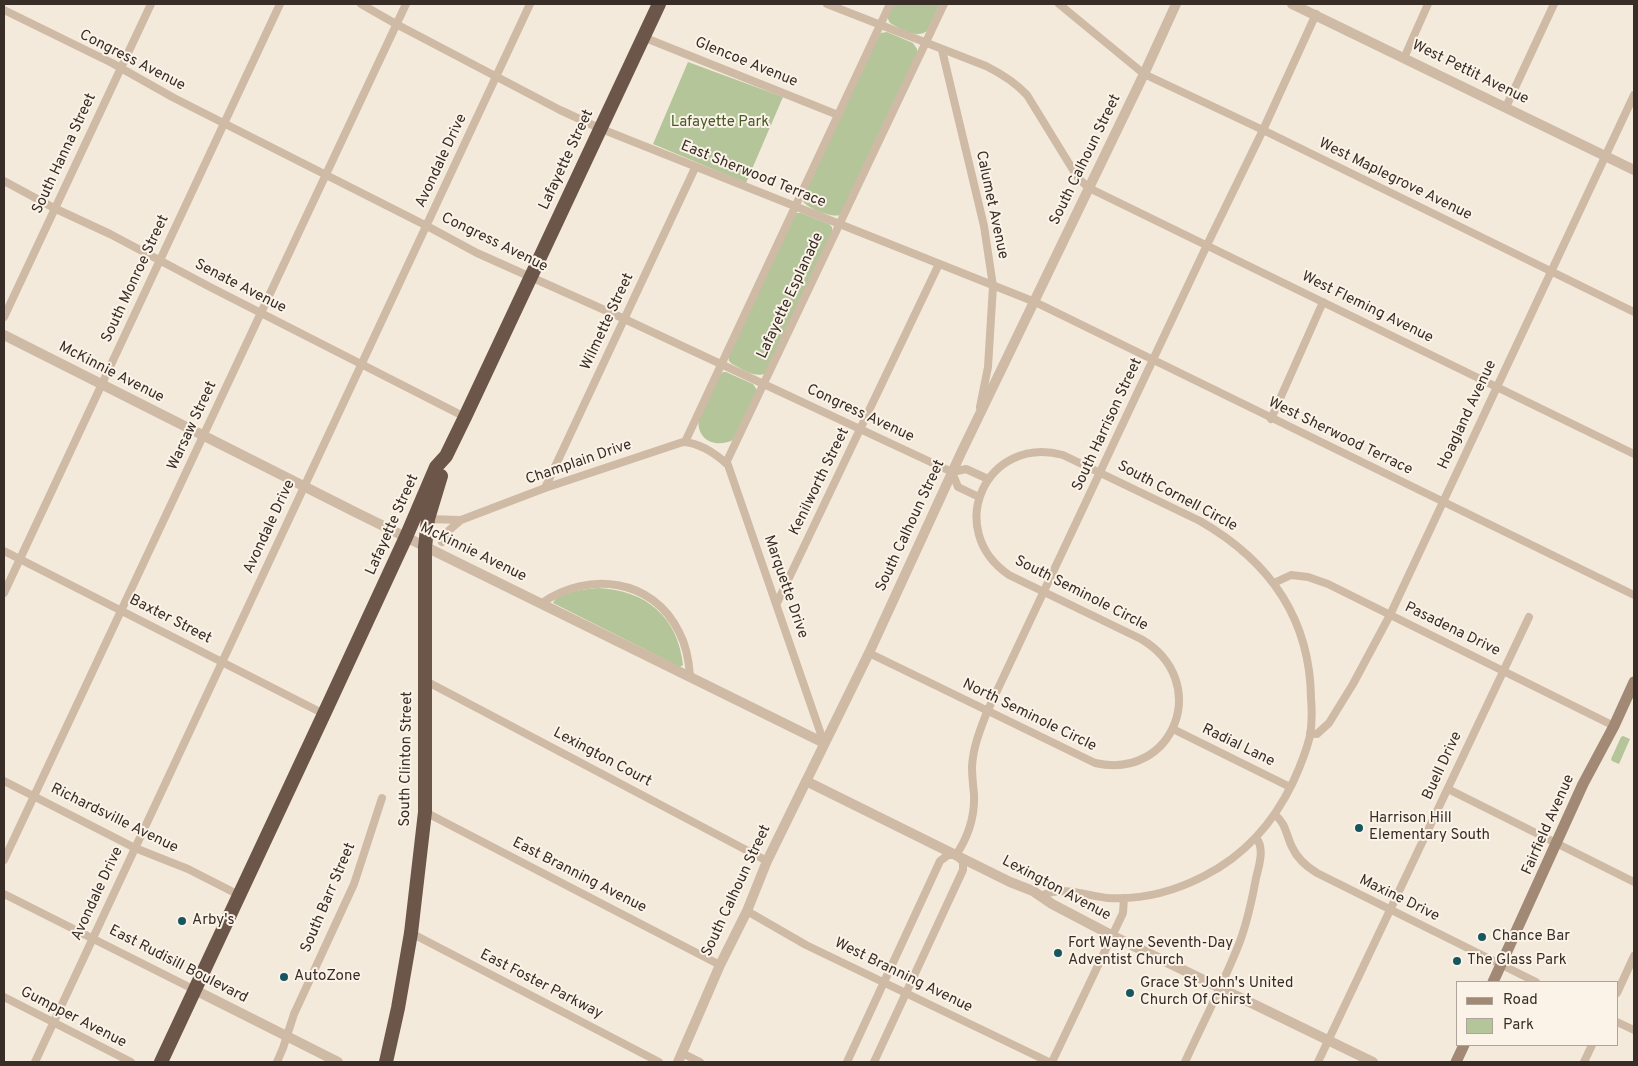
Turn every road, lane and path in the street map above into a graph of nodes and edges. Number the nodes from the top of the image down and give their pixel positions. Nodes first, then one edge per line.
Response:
1 (6, 4) edge
2 (151, 4) edge
3 (280, 4) edge
4 (360, 4) edge
5 (406, 4) edge
6 (530, 4) edge
7 (659, 4) edge
8 (826, 4) edge
9 (890, 4) edge
10 (944, 4) edge
11 (1059, 4) edge
12 (1176, 4) edge
13 (1428, 4) edge
14 (1554, 4) edge
15 (1299, 5) edge
16 (4, 9) edge
17 (1316, 14) junction
18 (396, 24) junction
19 (880, 25) junction
20 (643, 37) junction
21 (926, 43) junction
22 (942, 50) junction
23 (1404, 58) junction
24 (120, 68) junction
25 (1144, 74) junction
26 (496, 75) junction
27 (1634, 95) edge
28 (1506, 107) junction
29 (838, 115) junction
30 (224, 123) junction
31 (599, 128) junction
32 (1263, 130) junction
33 (1605, 156) junction
34 (695, 168) junction
35 (1634, 170) edge
36 (325, 174) junction
37 (4, 181) edge
38 (1088, 188) junction
39 (795, 206) junction
40 (54, 208) junction
41 (840, 224) junction
42 (427, 226) junction
43 (1207, 245) junction
44 (159, 260) junction
45 (939, 264) junction
46 (1551, 271) junction
47 (530, 277) junction
48 (993, 286) junction
49 (1034, 302) junction
50 (1323, 302) junction
51 (260, 312) junction
52 (1634, 312) edge
53 (4, 317) edge
54 (624, 319) junction
55 (4, 335) edge
56 (1154, 361) junction
57 (360, 364) junction
58 (720, 364) junction
59 (988, 368) junction
60 (1000, 372) junction
61 (764, 384) junction
62 (102, 385) junction
63 (1497, 387) junction
64 (465, 417) junction
65 (978, 417) junction
66 (1271, 419) junction
67 (860, 430) junction
68 (204, 436) junction
69 (685, 442) junction
70 (1634, 454) edge
71 (446, 456) junction
72 (726, 464) junction
73 (952, 472) junction
74 (1100, 472) junction
75 (988, 479) junction
76 (304, 487) junction
77 (545, 488) junction
78 (979, 497) junction
79 (1442, 502) junction
80 (428, 519) junction
81 (461, 520) junction
82 (406, 537) junction
83 (442, 542) dead end
84 (425, 547) junction
85 (4, 551) edge
86 (20, 559) junction
87 (1274, 583) junction
88 (1044, 592) junction
89 (4, 593) edge
90 (1634, 595) edge
91 (542, 603) junction
92 (777, 603) junction
93 (121, 610) junction
94 (1390, 615) junction
95 (1529, 617) dead end
96 (869, 653) junction
97 (222, 662) junction
98 (1503, 670) junction
99 (690, 676) junction
100 (424, 680) junction
101 (1634, 682) edge
102 (987, 712) junction
103 (324, 714) junction
104 (1614, 726) junction
105 (1173, 729) junction
106 (1310, 733) junction
107 (824, 743) junction
108 (4, 781) edge
109 (806, 782) junction
110 (1290, 787) junction
111 (1448, 789) junction
112 (34, 796) junction
113 (382, 798) dead end
114 (425, 812) junction
115 (1275, 815) junction
116 (1256, 838) junction
117 (1557, 844) junction
118 (135, 848) junction
119 (956, 855) junction
120 (4, 860) edge
121 (767, 861) junction
122 (1634, 882) edge
123 (4, 894) edge
124 (239, 895) junction
125 (1041, 896) junction
126 (1124, 898) junction
127 (1391, 910) junction
128 (747, 911) junction
129 (410, 933) junction
130 (1113, 936) junction
131 (93, 938) junction
132 (1634, 956) edge
133 (720, 965) junction
134 (1501, 965) junction
135 (1493, 981) edge
136 (1534, 981) edge
137 (884, 983) junction
138 (1220, 987) junction
139 (195, 990) junction
140 (1618, 991) edge
141 (906, 994) junction
142 (4, 997) edge
143 (1618, 1022) edge
144 (54, 1023) junction
145 (1634, 1030) edge
146 (287, 1036) junction
147 (1328, 1040) junction
148 (1464, 1046) edge
149 (1592, 1046) edge
150 (680, 1058) edge
151 (35, 1062) edge
152 (131, 1062) edge
153 (162, 1062) edge
154 (277, 1062) edge
155 (338, 1062) edge
156 (386, 1062) edge
157 (659, 1062) edge
158 (700, 1062) edge
159 (847, 1062) edge
160 (874, 1062) edge
161 (1051, 1062) edge
162 (1185, 1062) edge
163 (1318, 1062) edge
164 (1373, 1062) edge
165 (1456, 1062) edge
166 (1584, 1062) edge

1 - 16 street
2 - 24 street, South Hanna Street
3 - 30 street, South Monroe Street
4 - 18 street, East Sherwood Terrace
5 - 18 street, Warsaw Street
6 - 26 street, Avondale Drive
7 - 20 highway, Lafayette Street
8 - 19 street
9 - 19 street
10 - 21 street, Lafayette Esplanade
11 - 25 street, West Maplegrove Avenue
12 - 25 street, South Calhoun Street
13 - 23 street
14 - 28 street
15 - 17 street, West Pettit Avenue
16 - 24 street, Congress Avenue
17 - 23 street, West Pettit Avenue
17 - 32 street, South Harrison Street
18 - 26 street, East Sherwood Terrace
18 - 36 street, Warsaw Street
19 - 21 street
19 - 29 street
20 - 29 street, Glencoe Avenue
20 - 31 highway, Lafayette Street
21 - 22 street
21 - 41 street, Lafayette Esplanade
22 - 38 street
22 - 48 street, Calumet Avenue
23 - 28 street, West Pettit Avenue
24 - 30 street, Congress Avenue
24 - 40 street, South Hanna Street
25 - 32 street, West Maplegrove Avenue
25 - 38 street, South Calhoun Street
26 - 31 street, East Sherwood Terrace
26 - 42 street, Avondale Drive
27 - 33 street, Hoagland Avenue
28 - 33 street, West Pettit Avenue
29 - 39 street
30 - 36 street, Congress Avenue
30 - 44 street, South Monroe Street
31 - 34 street, East Sherwood Terrace
31 - 47 highway, Lafayette Street
32 - 43 street, South Harrison Street
32 - 46 street, West Maplegrove Avenue
33 - 35 street, West Pettit Avenue
33 - 46 street, Hoagland Avenue
34 - 39 street, East Sherwood Terrace
34 - 54 street, Wilmette Street
36 - 42 street, Congress Avenue
36 - 51 street, Warsaw Street
37 - 40 street, Senate Avenue
38 - 43 street, West Fleming Avenue
38 - 49 street, South Calhoun Street
39 - 41 street, East Sherwood Terrace
39 - 58 street
40 - 44 street, Senate Avenue
40 - 53 street, South Hanna Street
41 - 45 street, East Sherwood Terrace
41 - 61 street, Lafayette Esplanade
42 - 47 street, Congress Avenue
42 - 57 street, Avondale Drive
43 - 50 street, West Fleming Avenue
43 - 56 street, South Harrison Street
44 - 51 street, Senate Avenue
44 - 62 street, South Monroe Street
45 - 48 street, East Sherwood Terrace
45 - 67 street, Kenilworth Street
46 - 52 street, West Maplegrove Avenue
46 - 63 street, Hoagland Avenue
47 - 54 street, Congress Avenue
47 - 64 highway, Lafayette Street
48 - 49 street, East Sherwood Terrace
48 - 59 street, Calumet Avenue
49 - 56 street, West Sherwood Terrace
49 - 60 street, South Calhoun Street
50 - 63 street, West Fleming Avenue
50 - 66 street
51 - 57 street, Senate Avenue
51 - 68 street, Warsaw Street
54 - 58 street, Congress Avenue
54 - 77 street, Wilmette Street
55 - 62 street, McKinnie Avenue
56 - 66 street, West Sherwood Terrace
56 - 74 street, South Harrison Street
57 - 64 street, Senate Avenue
57 - 76 street, Avondale Drive
58 - 61 street, Congress Avenue
58 - 69 street
59 - 60 street
59 - 65 street, Calumet Avenue
60 - 65 street, South Calhoun Street
61 - 67 street, Congress Avenue
61 - 72 street, Lafayette Esplanade
62 - 68 street, McKinnie Avenue
62 - 86 street, South Monroe Street
63 - 70 street, West Fleming Avenue
63 - 79 street, Hoagland Avenue
64 - 71 highway, Lafayette Street
65 - 73 street, South Calhoun Street
66 - 79 street, West Sherwood Terrace
67 - 73 street, Congress Avenue
67 - 92 street, Kenilworth Street
68 - 76 street, McKinnie Avenue
68 - 93 street, Warsaw Street
69 - 72 street
69 - 77 street, Champlain Drive
71 - 80 highway, South Clinton Street
71 - 82 highway, Lafayette Street
72 - 92 street, Marquette Drive
73 - 75 street
73 - 78 street
73 - 96 street, South Calhoun Street
74 - 75 street, South Cornell Circle
74 - 87 street, South Cornell Circle
74 - 88 street, South Harrison Street
75 - 78 street, South Cornell Circle
76 - 82 street, McKinnie Avenue
76 - 97 street, Avondale Drive
77 - 81 street, Champlain Drive
78 - 88 street, South Seminole Circle
79 - 90 street, West Sherwood Terrace
79 - 94 street, Hoagland Avenue
80 - 81 street, Champlain Drive
80 - 84 highway, South Clinton Street
81 - 83 street, Champlain Drive
82 - 84 street, McKinnie Avenue
82 - 103 highway, Lafayette Street
84 - 91 street, McKinnie Avenue
84 - 100 highway, South Clinton Street
85 - 86 street, Baxter Street
86 - 89 street, South Monroe Street
86 - 93 street, Baxter Street
87 - 94 street, Pasadena Drive
87 - 106 street, South Cornell Circle
88 - 102 street, South Harrison Street
88 - 105 street, South Seminole Circle
91 - 99 street, McKinnie Avenue
91 - 99 street
92 - 107 street, Marquette Drive
93 - 97 street, Baxter Street
93 - 112 street, Warsaw Street
94 - 98 street, Pasadena Drive
94 - 106 street, Hoagland Avenue
95 - 98 street, Buell Drive
96 - 102 street, North Seminole Circle
96 - 107 street, South Calhoun Street
97 - 103 street, Baxter Street
97 - 118 street, Avondale Drive
98 - 104 street, Pasadena Drive
98 - 111 street, Buell Drive
99 - 107 street, McKinnie Avenue
100 - 114 highway, South Clinton Street
100 - 121 street, Lexington Court
101 - 104 main road, Fairfield Avenue
102 - 105 street, North Seminole Circle
102 - 119 street, South Harrison Street
103 - 124 highway, Lafayette Street
104 - 117 main road, Fairfield Avenue
105 - 110 street, Radial Lane
106 - 110 street, South Cornell Circle
107 - 109 street, South Calhoun Street
108 - 112 street, Richardsville Avenue
109 - 119 street, Lexington Avenue
109 - 121 street, South Calhoun Street
110 - 115 street, South Cornell Circle
111 - 117 street
111 - 127 street, Buell Drive
112 - 118 street, Richardsville Avenue
112 - 120 street, Warsaw Street
113 - 146 street, South Barr Street
114 - 129 highway, South Clinton Street
114 - 133 street, East Branning Avenue
115 - 116 street, South Cornell Circle
115 - 127 street, Maxine Drive
116 - 126 street, South Cornell Circle
116 - 138 street
117 - 122 street
117 - 134 main road, Fairfield Avenue
118 - 124 street, Richardsville Avenue
118 - 131 street, Avondale Drive
119 - 125 street, Lexington Avenue
119 - 137 street, South Harrison Street
119 - 141 street
121 - 128 street, South Calhoun Street
123 - 131 street, East Rudisill Boulevard
124 - 139 highway, Lafayette Street
125 - 126 street, South Cornell Circle
125 - 130 street, Lexington Avenue
126 - 130 street
127 - 134 street, Maxine Drive
127 - 147 street, Buell Drive
128 - 133 street, South Calhoun Street
128 - 137 street, West Branning Avenue
129 - 156 highway, South Clinton Street
129 - 157 street, East Foster Parkway
130 - 138 street, Lexington Avenue
130 - 161 street
131 - 139 street, East Rudisill Boulevard
131 - 144 street, Avondale Drive
132 - 140 street
133 - 150 street, South Calhoun Street
134 - 135 main road, Fairfield Avenue
134 - 136 street, Maxine Drive
137 - 141 street, West Branning Avenue
137 - 159 street, South Harrison Street
138 - 147 street, Lexington Avenue
138 - 162 street
139 - 146 street, East Rudisill Boulevard
139 - 153 highway, Lafayette Street
141 - 160 street
141 - 161 street, West Branning Avenue
142 - 144 street, Gumpper Avenue
143 - 145 street
144 - 151 street, Avondale Drive
144 - 152 street, Gumpper Avenue
146 - 154 street, South Barr Street
146 - 155 street, East Rudisill Boulevard
147 - 163 street, Buell Drive
147 - 164 street, Lexington Avenue
148 - 165 main road
149 - 166 street
150 - 158 street

